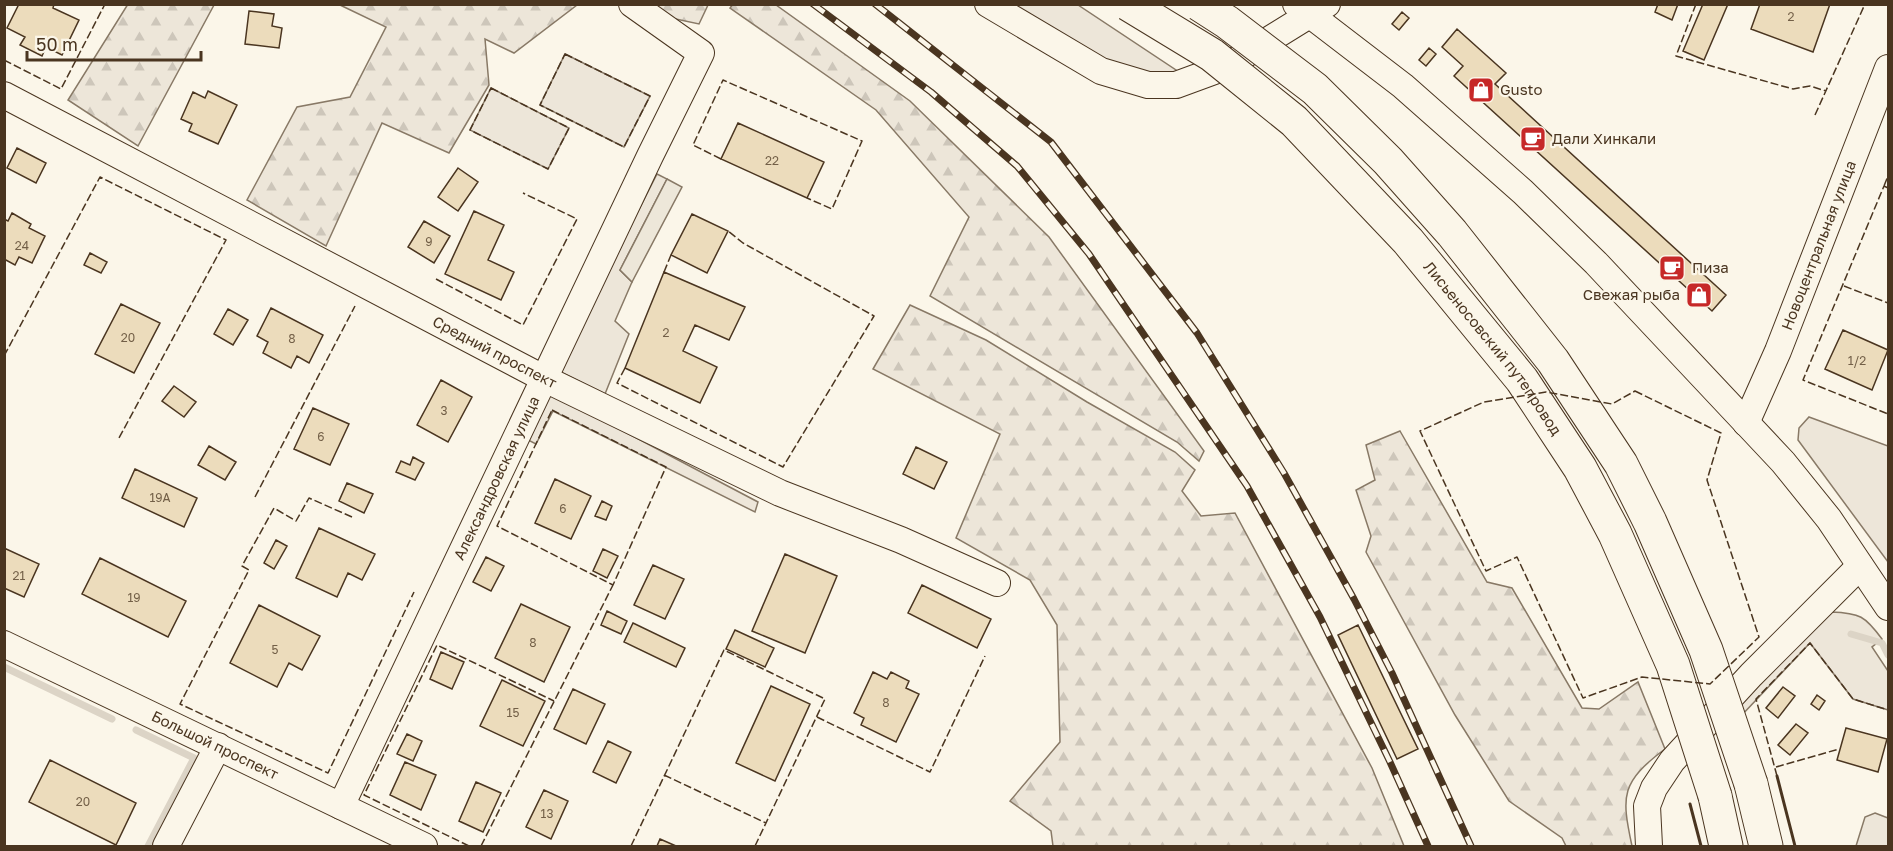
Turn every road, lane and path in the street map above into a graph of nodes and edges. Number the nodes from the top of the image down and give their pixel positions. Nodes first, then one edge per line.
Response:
1 (632, 4) edge
2 (988, 4) edge
3 (1128, 4) edge
4 (1199, 4) edge
5 (1311, 8) edge
6 (1888, 68) edge
7 (4, 95) edge
8 (545, 379) junction
9 (1746, 423) junction
10 (1860, 566) junction
11 (997, 583) dead end
12 (1888, 607) edge
13 (4, 644) edge
14 (218, 746) junction
15 (341, 806) junction
16 (166, 846) edge
17 (424, 846) edge
18 (1649, 846) edge
19 (1726, 846) edge
20 (1766, 846) edge

1 - 8 street, Александровская улица
2 - 5 street
3 - 19 main road, Лисьеносовский путепровод, bridge
4 - 20 main road, bridge
5 - 9 street
6 - 9 street, Новоцентральная улица
7 - 8 street, Средний проспект
8 - 11 street, Средний проспект
8 - 15 street, Александровская улица
9 - 10 street
10 - 12 street
10 - 18 street
13 - 14 street, Большой проспект
14 - 15 street, Большой проспект
14 - 16 street
15 - 17 street, Большой проспект

